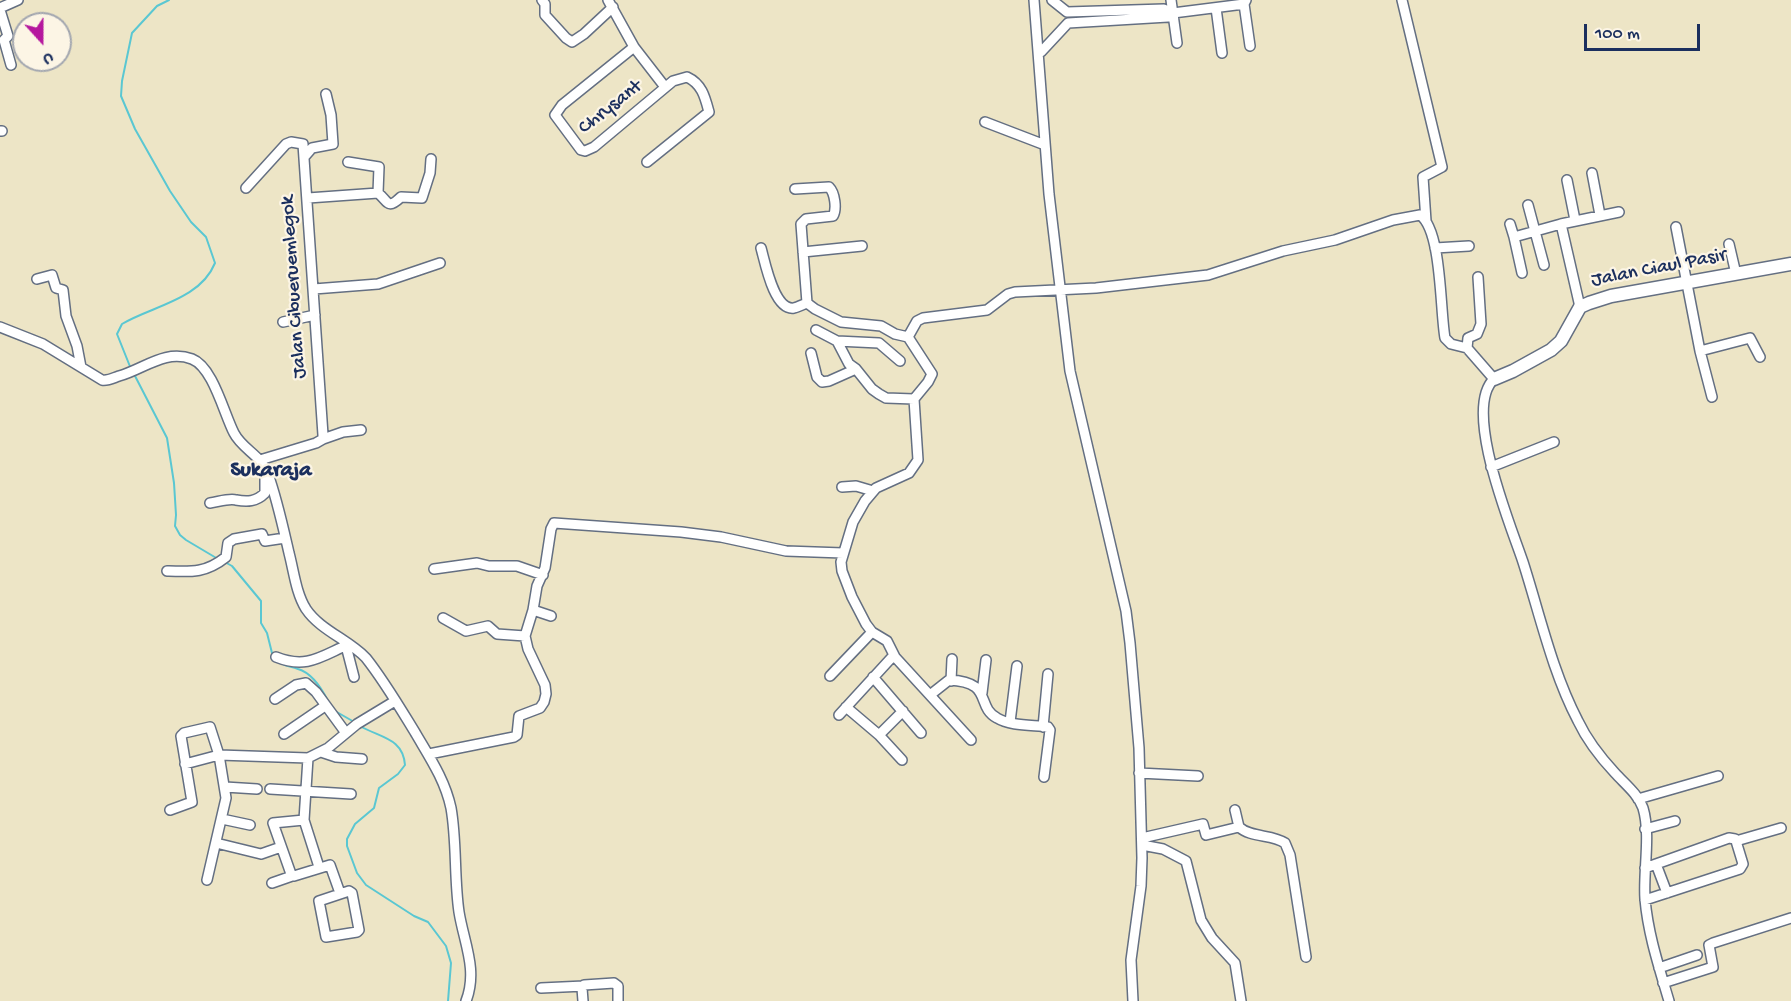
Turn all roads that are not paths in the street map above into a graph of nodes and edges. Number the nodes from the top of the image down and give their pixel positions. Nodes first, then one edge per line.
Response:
1 (18, 0) edge
2 (1034, 0) edge
3 (1052, 0) edge
4 (1098, 0) edge
5 (1171, 0) edge
6 (1402, 0) edge
7 (546, 1) edge
8 (1245, 2) edge
9 (610, 4) edge
10 (1203, 5) edge
11 (1216, 8) junction
12 (0, 9) edge
13 (1100, 11) junction
14 (1067, 12) junction
15 (1173, 13) junction
16 (1068, 23) junction
17 (1177, 43) dead end
18 (634, 46) junction
19 (1250, 46) dead end
20 (1041, 52) dead end
21 (1222, 53) dead end
22 (11, 65) dead end
23 (665, 87) junction
24 (326, 94) dead end
25 (985, 122) dead end
26 (1045, 145) junction
27 (305, 156) junction
28 (431, 159) dead end
29 (348, 162) dead end
30 (647, 162) dead end
31 (1592, 173) dead end
32 (1568, 180) dead end
33 (246, 188) dead end
34 (795, 189) dead end
35 (378, 193) junction
36 (308, 198) junction
37 (1528, 204) dead end
38 (1619, 212) dead end
39 (1600, 215) junction
40 (1575, 220) junction
41 (1426, 221) junction
42 (1510, 224) dead end
43 (1561, 224) junction
44 (1676, 228) dead end
45 (1534, 231) junction
46 (1514, 237) junction
47 (1729, 244) dead end
48 (862, 246) dead end
49 (1469, 246) dead end
50 (1435, 248) junction
51 (761, 249) dead end
52 (803, 252) junction
53 (440, 263) dead end
54 (1791, 264) edge
55 (1544, 266) dead end
56 (1522, 273) dead end
57 (1736, 274) junction
58 (1478, 277) dead end
59 (37, 279) dead end
60 (1688, 282) junction
61 (314, 289) junction
62 (1060, 290) junction
63 (807, 303) junction
64 (1581, 307) junction
65 (315, 315) junction
66 (283, 322) dead end
67 (0, 327) edge
68 (816, 330) dead end
69 (908, 338) junction
70 (837, 341) junction
71 (1467, 348) junction
72 (1700, 351) junction
73 (811, 353) dead end
74 (1760, 357) dead end
75 (900, 361) dead end
76 (81, 367) junction
77 (856, 369) junction
78 (1494, 379) junction
79 (1712, 397) dead end
80 (914, 399) junction
81 (361, 430) dead end
82 (323, 439) junction
83 (1554, 442) dead end
84 (260, 460) junction
85 (1491, 467) junction
86 (269, 475) junction
87 (842, 487) dead end
88 (873, 491) junction
89 (210, 503) dead end
90 (285, 538) junction
91 (843, 554) junction
92 (434, 569) dead end
93 (167, 571) dead end
94 (543, 575) junction
95 (533, 610) junction
96 (551, 616) dead end
97 (443, 618) dead end
98 (872, 632) junction
99 (525, 636) junction
100 (345, 642) junction
101 (894, 655) junction
102 (276, 657) dead end
103 (952, 659) dead end
104 (986, 660) dead end
105 (1017, 666) dead end
106 (1048, 675) dead end
107 (830, 676) dead end
108 (354, 677) dead end
109 (873, 677) junction
110 (951, 681) junction
111 (982, 693) junction
112 (930, 695) junction
113 (275, 699) dead end
114 (395, 701) junction
115 (325, 706) junction
116 (846, 706) junction
117 (903, 711) junction
118 (839, 715) dead end
119 (1010, 722) junction
120 (1043, 727) junction
121 (346, 733) junction
122 (921, 733) dead end
123 (284, 734) dead end
124 (879, 735) junction
125 (971, 740) dead end
126 (321, 752) junction
127 (429, 754) junction
128 (219, 755) junction
129 (308, 758) junction
130 (362, 759) dead end
131 (902, 760) dead end
132 (185, 764) junction
133 (1139, 772) junction
134 (1198, 776) dead end
135 (1718, 776) dead end
136 (1044, 777) dead end
137 (225, 787) junction
138 (257, 789) dead end
139 (270, 789) dead end
140 (305, 792) junction
141 (351, 794) dead end
142 (1638, 799) junction
143 (170, 810) dead end
144 (1235, 810) dead end
145 (222, 819) junction
146 (304, 820) junction
147 (1675, 820) dead end
148 (250, 825) dead end
149 (1239, 827) junction
150 (1780, 828) dead end
151 (1645, 829) junction
152 (1142, 842) junction
153 (1736, 842) junction
154 (216, 843) junction
155 (281, 847) junction
156 (1656, 864) junction
157 (319, 867) junction
158 (1645, 868) junction
159 (292, 876) junction
160 (207, 880) dead end
161 (272, 883) dead end
162 (340, 893) junction
163 (1667, 893) junction
164 (1645, 900) junction
165 (1791, 918) edge
166 (1697, 955) dead end
167 (1306, 957) dead end
168 (1659, 968) junction
169 (1663, 983) junction
170 (584, 986) junction
171 (541, 988) dead end
172 (466, 1001) edge
173 (583, 1001) edge
174 (618, 1001) edge
175 (1133, 1001) edge
176 (1241, 1001) edge
177 (1669, 1001) edge

1 - 12 street
2 - 26 street
3 - 14 street
4 - 13 street
5 - 15 street
6 - 41 street
7 - 9 street
8 - 11 street
8 - 19 street
9 - 18 street
10 - 11 street
10 - 15 street
11 - 21 street
12 - 22 street
13 - 14 street
13 - 15 street
14 - 16 street
15 - 16 street
15 - 17 street
16 - 20 street
18 - 23 street
18 - 23 street, Chrysant
23 - 30 street
24 - 27 street
25 - 26 street
26 - 62 street
27 - 33 street, Jalan Cibueruemlegok
27 - 36 street, Jalan Cibueruemlegok
28 - 35 street
29 - 35 street
31 - 39 street
32 - 40 street
34 - 52 street
35 - 36 street
36 - 61 street, Jalan Cibueruemlegok
37 - 45 street
38 - 39 street
39 - 40 street
40 - 43 street
41 - 50 street
41 - 62 street
42 - 46 street
43 - 45 street
43 - 64 street
44 - 60 street
45 - 46 street
45 - 55 street
46 - 56 street
47 - 57 street
48 - 52 street
49 - 50 street
50 - 71 street
51 - 63 street
52 - 63 street
53 - 61 street
54 - 57 street, Jalan Ciaul Pasir
57 - 60 street, Jalan Ciaul Pasir
58 - 71 street
59 - 76 street
60 - 64 street, Jalan Ciaul Pasir
60 - 72 street
61 - 65 street, Jalan Cibueruemlegok
62 - 69 street
62 - 133 street
63 - 69 street
64 - 78 street, Jalan Ciaul Pasir
65 - 66 street
65 - 82 street, Jalan Cibueruemlegok
67 - 76 street
68 - 70 street
69 - 80 street
70 - 75 street
70 - 77 street
71 - 78 street
72 - 74 street
72 - 79 street
73 - 77 street
76 - 84 street
77 - 80 street
78 - 85 street
80 - 88 street
81 - 82 street
82 - 84 street
83 - 85 street
84 - 86 street
85 - 142 street
86 - 89 street
86 - 90 street
87 - 88 street
88 - 91 street
90 - 93 street
90 - 100 street
91 - 94 street
91 - 98 street
92 - 94 street
94 - 95 street
95 - 96 street
95 - 99 street
97 - 99 street
98 - 101 street
98 - 107 street
99 - 127 street
100 - 102 street
100 - 108 street
100 - 114 street
101 - 109 street
101 - 112 street
103 - 110 street
104 - 111 street
105 - 119 street
106 - 120 street
109 - 116 street
109 - 117 street
110 - 111 street
110 - 112 street
111 - 119 street
112 - 125 street
113 - 115 street
114 - 121 street
114 - 127 street
115 - 121 street
115 - 123 street
116 - 118 street
116 - 124 street
117 - 122 street
117 - 124 street
119 - 120 street
120 - 136 street
121 - 126 street
124 - 131 street
126 - 129 street
126 - 130 street
127 - 172 street
128 - 129 street
128 - 132 street
128 - 132 street
128 - 137 street
129 - 140 street
132 - 143 street
133 - 134 street
133 - 152 street
135 - 142 street
137 - 138 street
137 - 145 street
139 - 140 street
140 - 141 street
140 - 146 street
142 - 151 street
144 - 149 street
145 - 148 street
145 - 154 street
146 - 155 street
146 - 157 street
147 - 151 street
149 - 152 street
149 - 167 street
150 - 153 street
151 - 158 street
152 - 175 street
152 - 176 street
153 - 156 street
153 - 163 street
154 - 155 street
154 - 160 street
155 - 159 street
156 - 158 street
156 - 163 street
157 - 159 street
157 - 162 street
158 - 164 street
159 - 161 street
162 - 162 street
163 - 164 street
164 - 168 street
165 - 169 street
166 - 168 street
168 - 169 street
169 - 177 street
170 - 171 street
170 - 173 street
170 - 174 street

